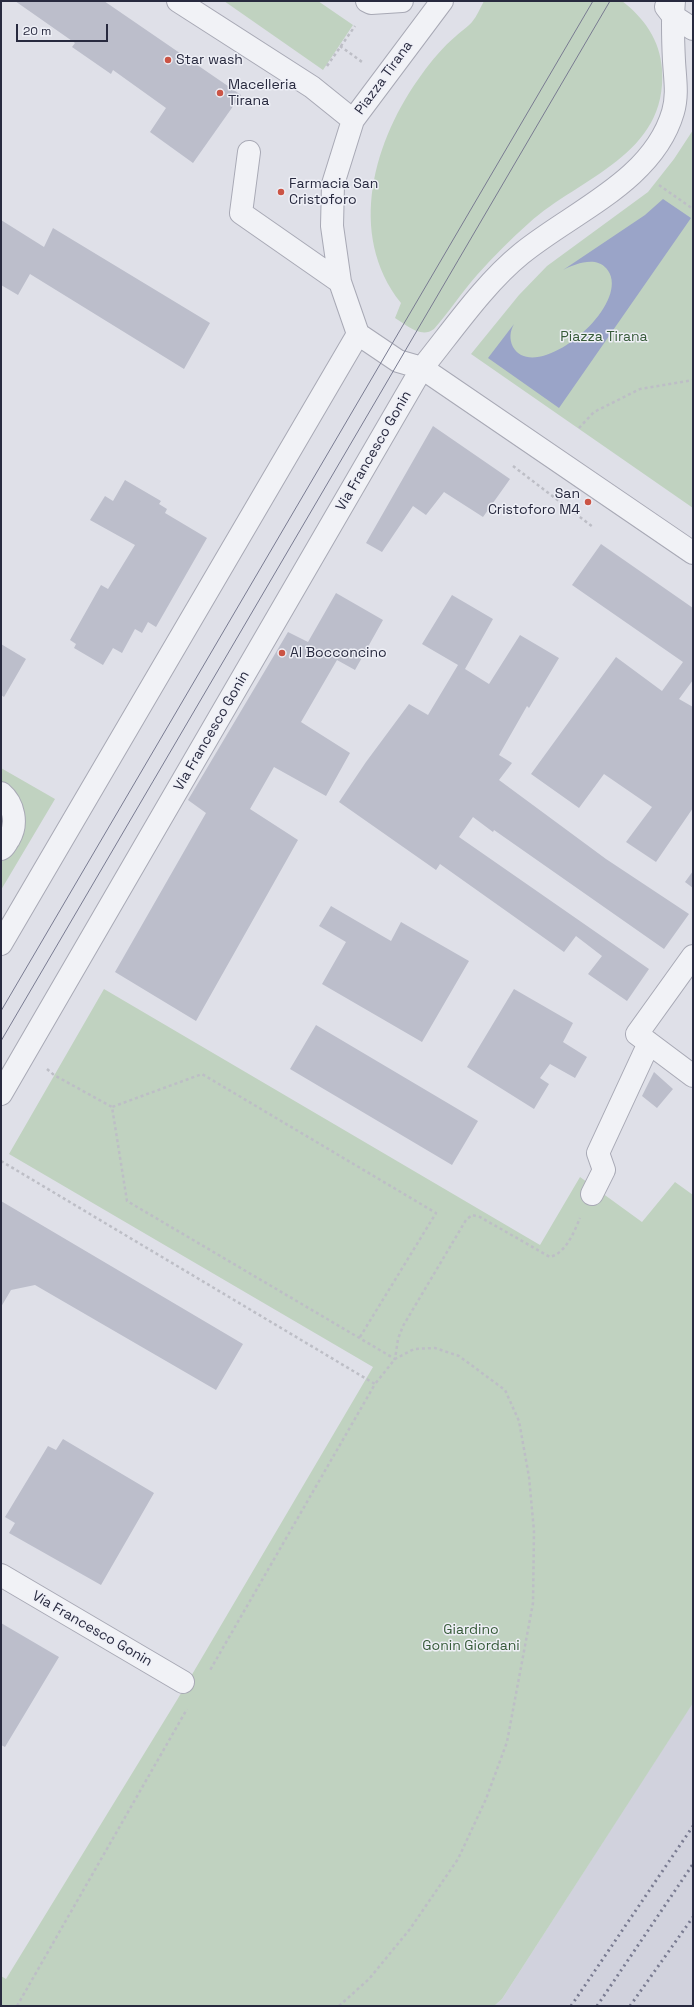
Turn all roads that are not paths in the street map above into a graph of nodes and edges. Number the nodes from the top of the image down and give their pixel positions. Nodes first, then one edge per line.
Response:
1 (178, 1) edge
2 (367, 1) edge
3 (402, 1) edge
4 (442, 1) edge
5 (670, 6) edge
6 (693, 29) edge
7 (353, 120) junction
8 (249, 152) dead end
9 (340, 282) junction
10 (358, 334) junction
11 (422, 368) junction
12 (693, 553) edge
13 (1, 792) edge
14 (1, 849) edge
15 (1, 944) edge
16 (693, 956) edge
17 (649, 1043) junction
18 (693, 1076) edge
19 (1, 1094) edge
20 (592, 1194) road end
21 (1, 1576) edge
22 (183, 1682) dead end

1 - 7 street
2 - 3 street
4 - 7 street, Piazza Tirana
5 - 6 street
5 - 11 street
7 - 9 street, Piazza Tirana
8 - 9 street
9 - 10 street, Piazza Tirana
10 - 11 street
10 - 15 street
11 - 12 street
11 - 19 street, Via Francesco Gonin
13 - 14 street
16 - 17 street
17 - 18 street
17 - 20 street
21 - 22 street, Via Francesco Gonin

